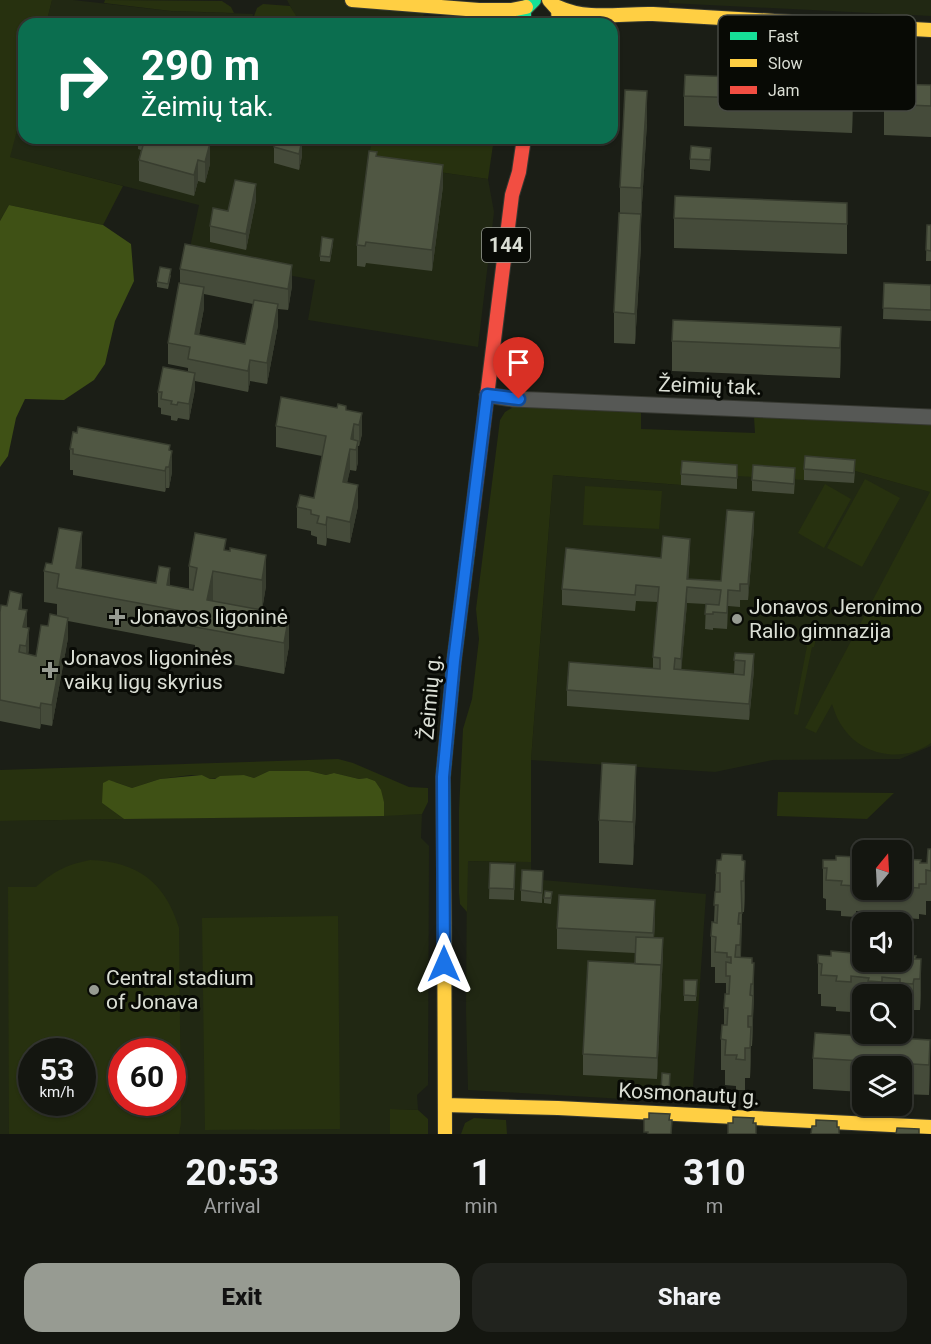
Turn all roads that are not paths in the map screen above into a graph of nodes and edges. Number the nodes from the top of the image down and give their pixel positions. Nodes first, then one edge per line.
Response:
1 (352, 0) edge
2 (531, 2) edge
3 (556, 2) edge
4 (393, 4) junction
5 (456, 18) edge
6 (523, 18) edge
7 (560, 18) edge
8 (585, 18) edge
9 (618, 19) edge
10 (718, 19) edge
11 (916, 29) edge
12 (931, 30) edge
13 (514, 144) edge
14 (523, 144) edge
15 (512, 195) junction
16 (487, 395) junction
17 (931, 417) edge
18 (445, 1105) junction
19 (931, 1127) edge
20 (445, 1134) edge

1 - 4 main road
2 - 4 main road
2 - 6 main road
3 - 7 main road
3 - 8 main road
4 - 5 main road
9 - 10 main road
11 - 12 main road
13 - 15 main road, Žeimių g. / 144
14 - 15 main road, Žeimių g. / 144
15 - 16 main road, Žeimių g. / 144
16 - 17 street, Žeimių tak.
16 - 18 main road, Žeimių g. / 144
18 - 19 main road, Kosmonautų g.
18 - 20 main road, Žeimių g. / 144

